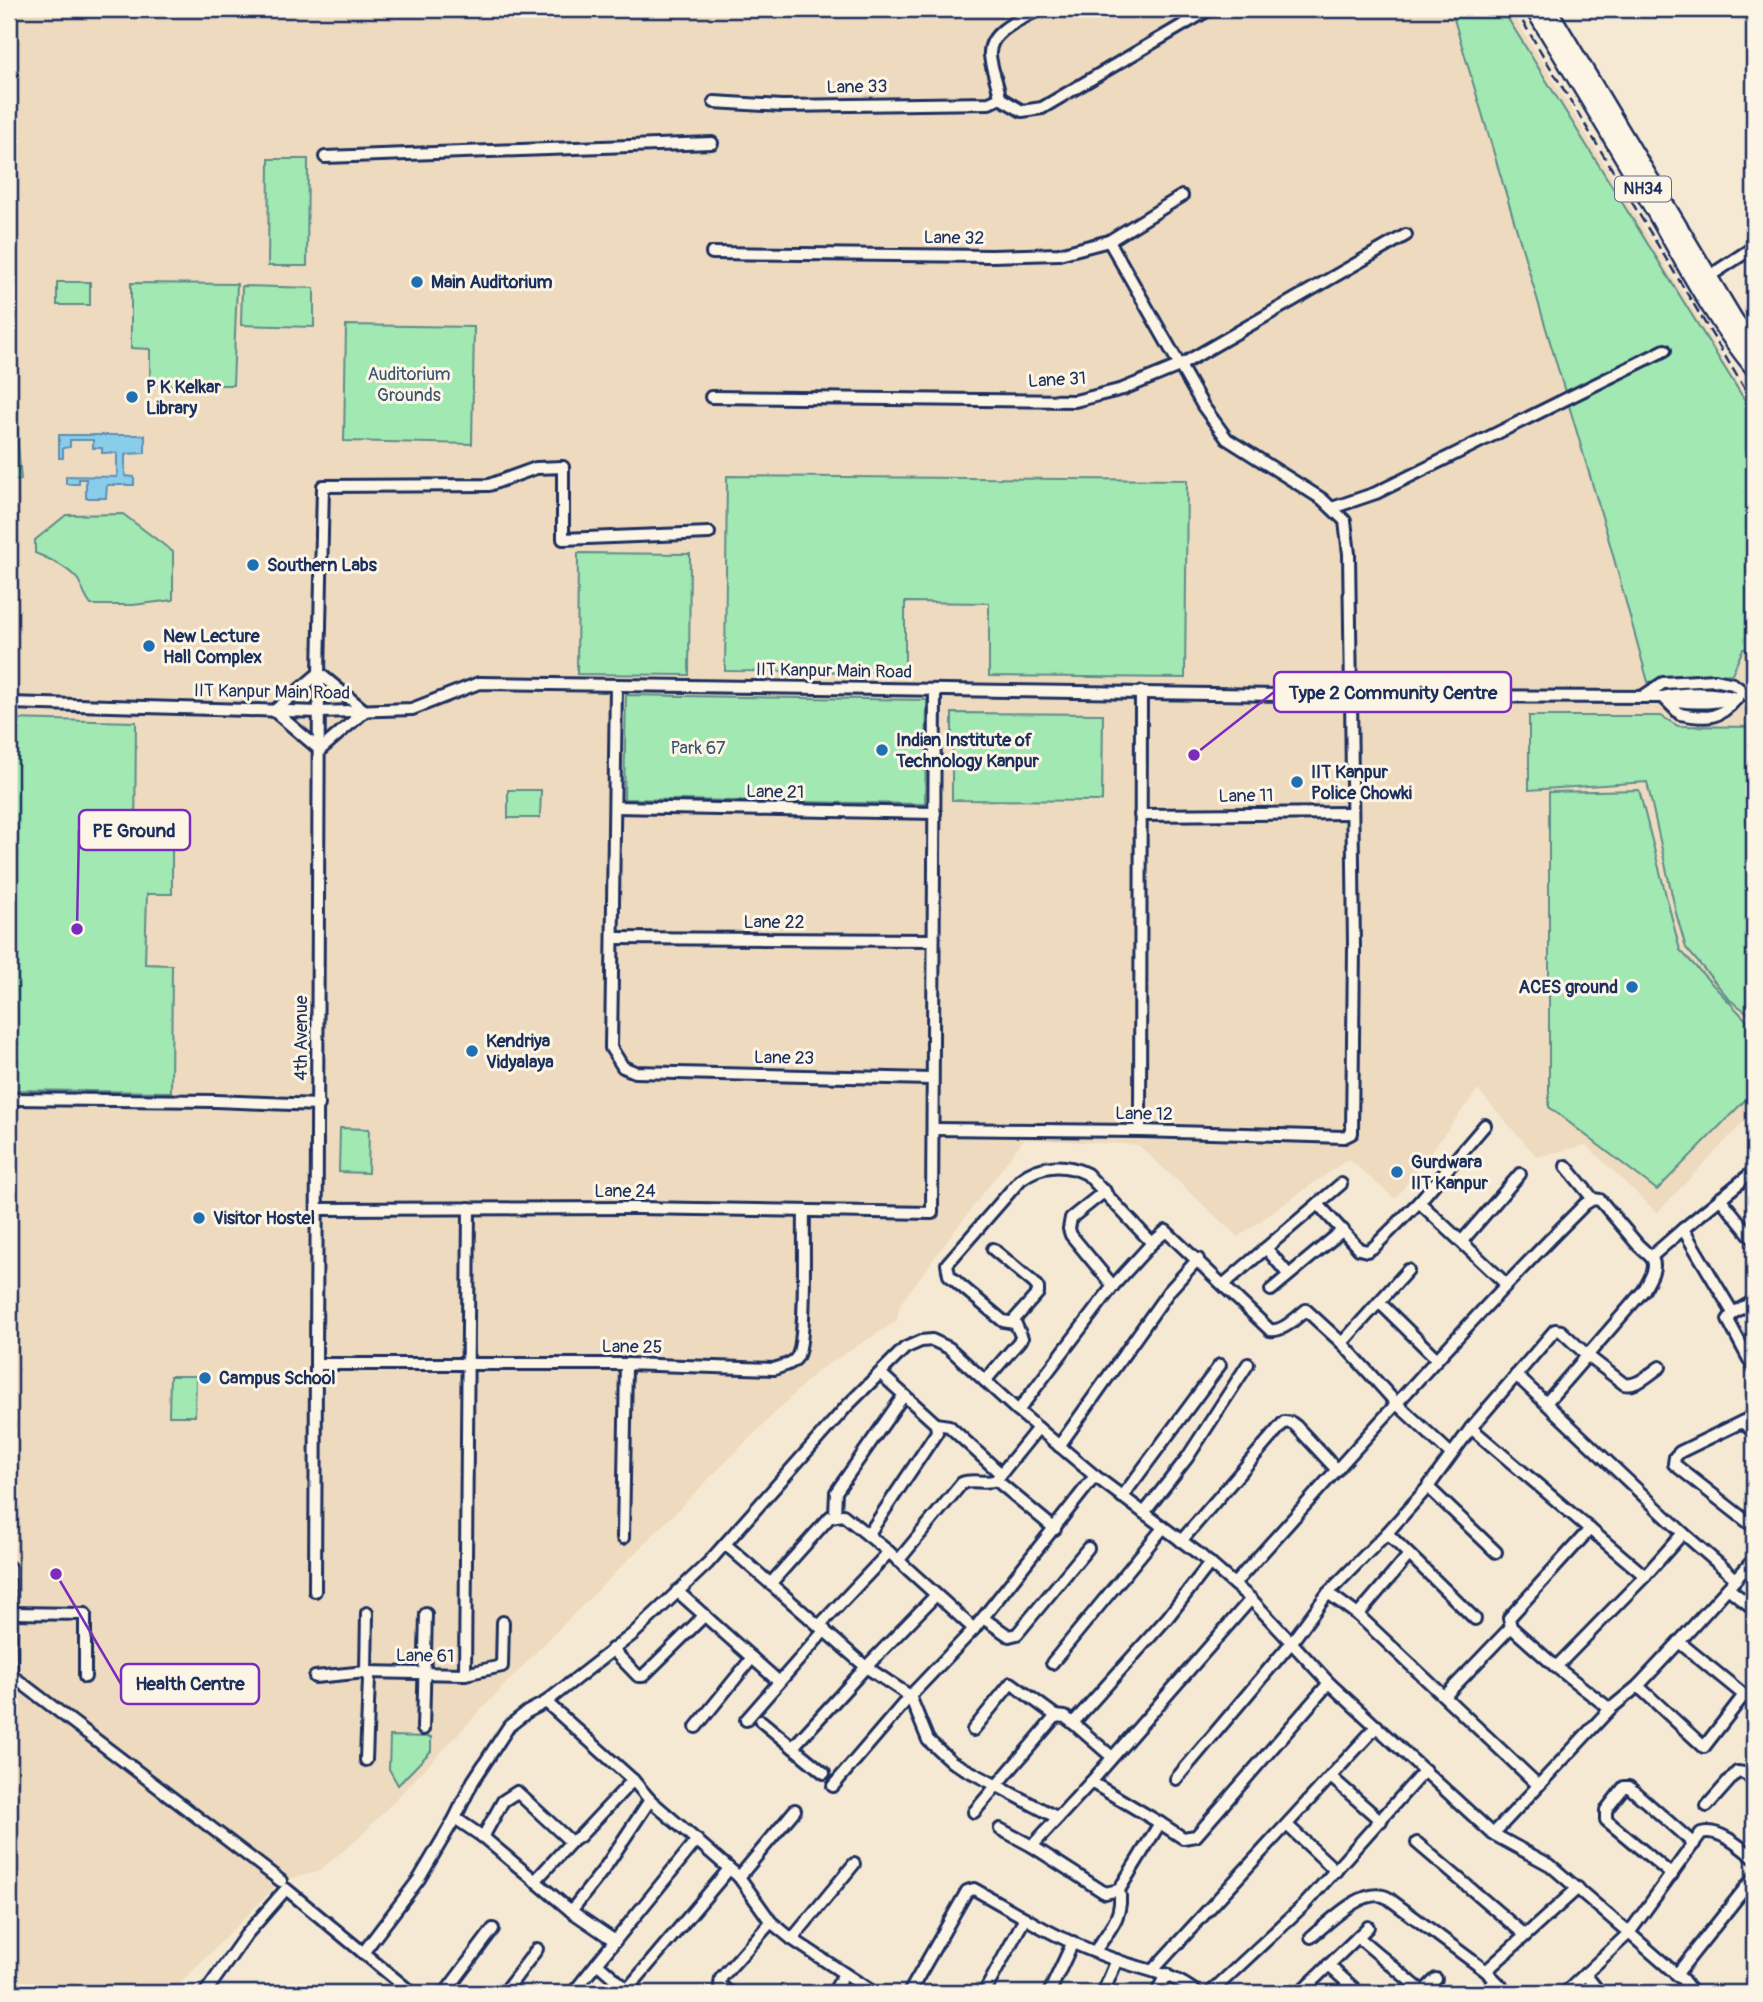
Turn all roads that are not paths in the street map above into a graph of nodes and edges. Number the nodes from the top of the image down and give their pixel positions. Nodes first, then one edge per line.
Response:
1 (1040, 9) edge
2 (1210, 9) edge
3 (1534, 9) edge
4 (1548, 9) edge
5 (1000, 98) junction
6 (714, 102) dead end
7 (712, 142) dead end
8 (325, 157) dead end
9 (1182, 196) dead end
10 (1406, 235) dead end
11 (1109, 241) junction
12 (1754, 247) edge
13 (712, 253) dead end
14 (1709, 277) junction
15 (1754, 346) edge
16 (1665, 349) dead end
17 (1179, 366) junction
18 (1754, 368) edge
19 (711, 397) dead end
20 (1332, 509) junction
21 (709, 533) dead end
22 (319, 673) junction
23 (617, 685) junction
24 (934, 690) junction
25 (1140, 692) junction
26 (1351, 696) junction
27 (1642, 697) junction
28 (1663, 697) junction
29 (1752, 697) edge
30 (1737, 698) junction
31 (9, 703) edge
32 (274, 711) junction
33 (365, 711) junction
34 (320, 712) junction
35 (320, 750) junction
36 (615, 807) junction
37 (934, 813) junction
38 (1352, 813) junction
39 (1140, 815) junction
40 (614, 938) junction
41 (933, 940) junction
42 (932, 1079) junction
43 (9, 1099) edge
44 (319, 1105) junction
45 (1485, 1125) dead end
46 (933, 1129) junction
47 (1140, 1131) junction
48 (1566, 1166) dead end
49 (1754, 1172) edge
50 (1520, 1174) dead end
51 (1341, 1184) dead end
52 (1105, 1191) junction
53 (1720, 1198) junction
54 (1593, 1199) junction
55 (1419, 1202) junction
56 (1318, 1204) junction
57 (469, 1208) junction
58 (317, 1209) junction
59 (804, 1211) junction
60 (1683, 1229) junction
61 (1343, 1230) junction
62 (1754, 1240) edge
63 (1462, 1241) junction
64 (1152, 1243) junction
65 (1266, 1248) junction
66 (992, 1249) dead end
67 (1651, 1257) junction
68 (1198, 1259) junction
69 (1408, 1270) dead end
70 (1288, 1274) junction
71 (1505, 1283) junction
72 (1224, 1284) junction
73 (1113, 1286) junction
74 (1271, 1290) dead end
75 (1754, 1301) edge
76 (1379, 1302) junction
77 (1733, 1313) junction
78 (1014, 1323) junction
79 (1342, 1343) junction
80 (1588, 1356) junction
81 (1436, 1359) junction
82 (467, 1363) junction
83 (316, 1364) junction
84 (626, 1364) junction
85 (1248, 1364) dead end
86 (1220, 1365) dead end
87 (1660, 1367) dead end
88 (1754, 1369) edge
89 (881, 1374) junction
90 (1516, 1375) junction
91 (985, 1381) junction
92 (904, 1395) junction
93 (1397, 1404) junction
94 (1546, 1404) junction
95 (1018, 1411) junction
96 (1754, 1416) edge
97 (1742, 1422) junction
98 (936, 1424) junction
99 (1471, 1427) junction
100 (1038, 1428) junction
101 (1754, 1432) edge
102 (1059, 1446) junction
103 (1451, 1454) junction
104 (1337, 1470) junction
105 (1095, 1476) junction
106 (998, 1477) junction
107 (1428, 1487) junction
108 (1122, 1497) junction
109 (1144, 1513) junction
110 (835, 1516) junction
111 (1754, 1527) edge
112 (1163, 1528) junction
113 (1055, 1529) junction
114 (1590, 1529) junction
115 (1387, 1533) junction
116 (1684, 1533) junction
117 (868, 1535) junction
118 (623, 1538) dead end
119 (1181, 1541) junction
120 (725, 1544) junction
121 (1088, 1548) dead end
122 (889, 1552) junction
123 (1496, 1552) dead end
124 (1409, 1555) junction
125 (1754, 1559) edge
126 (898, 1561) junction
127 (1210, 1563) junction
128 (9, 1567) edge
129 (1645, 1576) junction
130 (1736, 1579) junction
131 (771, 1583) junction
132 (1234, 1584) junction
133 (1728, 1588) junction
134 (315, 1591) dead end
135 (677, 1591) junction
136 (1328, 1593) junction
137 (936, 1595) junction
138 (1251, 1599) junction
139 (1754, 1609) edge
140 (10, 1613) edge
141 (367, 1613) dead end
142 (426, 1614) dead end
143 (705, 1615) junction
144 (1358, 1615) junction
145 (983, 1618) junction
146 (1475, 1619) dead end
147 (503, 1622) dead end
148 (1511, 1627) junction
149 (822, 1628) junction
150 (974, 1629) junction
151 (1679, 1642) junction
152 (1291, 1643) junction
153 (612, 1649) junction
154 (752, 1658) junction
155 (1052, 1663) dead end
156 (866, 1667) junction
157 (1556, 1667) junction
158 (366, 1672) junction
159 (425, 1673) junction
160 (465, 1674) junction
161 (10, 1675) edge
162 (85, 1677) dead end
163 (315, 1677) dead end
164 (778, 1681) junction
165 (1329, 1683) junction
166 (1638, 1686) junction
167 (1744, 1695) junction
168 (910, 1696) junction
169 (1446, 1696) junction
170 (547, 1702) junction
171 (1754, 1702) edge
172 (1610, 1709) junction
173 (1056, 1716) junction
174 (746, 1720) dead end
175 (761, 1721) dead end
176 (1073, 1723) junction
177 (1377, 1726) junction
178 (696, 1727) dead end
179 (423, 1729) dead end
180 (972, 1730) dead end
181 (793, 1747) junction
182 (1112, 1757) junction
183 (366, 1760) dead end
184 (1425, 1770) junction
185 (824, 1773) dead end
186 (1331, 1777) junction
187 (1176, 1779) dead end
188 (633, 1780) junction
189 (1754, 1780) edge
190 (1091, 1783) junction
191 (995, 1784) junction
192 (1538, 1785) junction
193 (833, 1786) dead end
194 (650, 1800) junction
195 (1707, 1806) dead end
196 (794, 1810) dead end
197 (974, 1812) dead end
198 (455, 1818) junction
199 (1058, 1818) junction
200 (1381, 1821) junction
201 (1160, 1823) junction
202 (1287, 1825) junction
203 (1000, 1829) dead end
204 (1493, 1834) junction
205 (483, 1837) junction
206 (697, 1840) junction
207 (571, 1842) junction
208 (1416, 1843) dead end
209 (1694, 1844) junction
210 (1032, 1846) junction
211 (1753, 1854) edge
212 (854, 1864) dead end
213 (729, 1868) junction
214 (1336, 1871) junction
215 (1672, 1875) junction
216 (739, 1877) junction
217 (1754, 1877) edge
218 (281, 1881) dead end
219 (535, 1881) junction
220 (1578, 1888) junction
221 (1119, 1890) junction
222 (571, 1911) junction
223 (1025, 1918) junction
224 (771, 1922) junction
225 (1368, 1927) dead end
226 (493, 1929) dead end
227 (1629, 1933) junction
228 (1525, 1935) junction
229 (1311, 1937) dead end
230 (1358, 1937) junction
231 (792, 1939) junction
232 (615, 1941) junction
233 (1073, 1942) junction
234 (537, 1950) dead end
235 (1095, 1951) junction
236 (363, 1953) junction
237 (1117, 1960) junction
238 (597, 1963) junction
239 (1328, 1965) junction
240 (1153, 1970) junction
241 (1486, 1971) junction
242 (1166, 1974) junction
243 (1585, 1974) junction
244 (844, 1975) junction
245 (1676, 1975) junction
246 (1436, 1979) dead end
247 (1495, 1982) junction
248 (629, 1991) edge
249 (205, 1993) edge
250 (412, 1993) edge
251 (445, 1993) edge
252 (504, 1993) edge
253 (573, 1993) edge
254 (730, 1993) edge
255 (833, 1993) edge
256 (874, 1993) edge
257 (909, 1993) edge
258 (984, 1993) edge
259 (1049, 1993) edge
260 (1103, 1993) edge
261 (1157, 1993) edge
262 (1197, 1993) edge
263 (1210, 1993) edge
264 (1300, 1993) edge
265 (1359, 1993) edge
266 (1422, 1993) edge
267 (1483, 1993) edge
268 (1508, 1993) edge
269 (1565, 1993) edge
270 (1600, 1993) edge
271 (1693, 1993) edge

1 - 5 street
2 - 5 street, Lane 33
3 - 18 highway, NH34
4 - 14 highway, NH34
5 - 6 street, Lane 33
7 - 8 street
9 - 11 street, Lane 32
10 - 17 street, Lane 31
11 - 13 street, Lane 32
11 - 17 street
12 - 14 street
14 - 15 highway, NH34
16 - 20 street
17 - 19 street, Lane 31
17 - 20 street
20 - 26 street
21 - 22 street, 4th Avenue
22 - 32 street
22 - 33 street
22 - 34 street, 4th Avenue
23 - 24 street, IIT Kanpur Main Road
23 - 33 street, IIT Kanpur Main Road
23 - 36 street
24 - 25 street, IIT Kanpur Main Road
24 - 37 street
25 - 26 street, IIT Kanpur Main Road
25 - 39 street
26 - 27 street, IIT Kanpur Main Road
26 - 38 street
27 - 28 street, IIT Kanpur Main Road
27 - 29 street
28 - 30 street, IIT Kanpur Main Road
28 - 30 street
29 - 30 street, IIT Kanpur Main Road
31 - 32 street, IIT Kanpur Main Road
32 - 34 street, IIT Kanpur Main Road
32 - 35 street
33 - 34 street, IIT Kanpur Main Road
33 - 35 street
34 - 35 street, 4th Avenue
35 - 44 street, 4th Avenue
36 - 37 street, Lane 21
36 - 40 street
37 - 41 street
38 - 39 street, Lane 11
38 - 47 street, Lane 12
39 - 47 street
40 - 41 street, Lane 22
40 - 42 street, Lane 23
41 - 42 street
42 - 46 street
43 - 44 street
44 - 58 street, 4th Avenue
45 - 55 street
46 - 47 street, Lane 12
46 - 59 street, Lane 24
48 - 54 street
49 - 53 street
50 - 63 street
51 - 56 street
52 - 64 street
52 - 73 street
52 - 78 street
53 - 60 street
53 - 62 street
54 - 67 street
54 - 71 street
55 - 61 street
55 - 63 street
56 - 61 street
56 - 65 street
57 - 58 street, Lane 24
57 - 59 street, Lane 24
57 - 82 street, Lane 61
58 - 83 street, 4th Avenue
59 - 84 street, Lane 25
60 - 67 street
60 - 77 street
61 - 70 street
63 - 71 street
64 - 68 street
64 - 73 street
65 - 70 street
65 - 72 street
66 - 78 street
67 - 80 street
68 - 72 street
68 - 102 street
69 - 76 street
70 - 74 street
71 - 81 street
72 - 79 street
73 - 95 street
75 - 77 street
76 - 79 street
76 - 81 street
77 - 88 street
78 - 91 street
79 - 93 street
80 - 87 street
80 - 90 street
80 - 94 street
81 - 93 street
82 - 83 street, Lane 25
82 - 84 street, Lane 25
82 - 160 street, Lane 61
83 - 134 street, 4th Avenue
84 - 118 street
85 - 109 street
86 - 108 street
89 - 91 street
89 - 92 street
89 - 120 street
90 - 94 street
90 - 99 street
91 - 95 street
92 - 98 street
92 - 110 street
93 - 103 street
93 - 104 street
94 - 116 street
95 - 100 street
96 - 97 street
97 - 101 street
97 - 111 street
98 - 106 street
98 - 117 street
99 - 103 street
99 - 114 street
100 - 102 street
100 - 106 street
102 - 105 street
103 - 107 street
104 - 119 street
104 - 132 street
105 - 108 street
105 - 113 street
106 - 113 street
106 - 126 street
107 - 115 street
107 - 123 street
108 - 109 street
109 - 112 street
110 - 117 street
110 - 131 street
112 - 119 street
112 - 155 street
113 - 145 street
114 - 129 street
114 - 148 street
115 - 124 street
115 - 136 street
116 - 129 street
116 - 130 street
117 - 122 street
119 - 127 street
120 - 131 street
120 - 135 street
121 - 145 street
122 - 126 street
122 - 149 street
124 - 144 street
124 - 146 street
125 - 130 street
126 - 137 street
127 - 132 street
127 - 176 street
128 - 140 street
129 - 157 street
130 - 133 street
131 - 149 street
132 - 138 street
133 - 139 street
133 - 151 street
135 - 143 street
135 - 153 street
136 - 144 street
136 - 152 street
137 - 150 street
137 - 156 street
138 - 152 street
138 - 182 street
140 - 161 street
140 - 162 street
141 - 158 street
142 - 159 street
143 - 153 street
143 - 154 street
144 - 169 street
145 - 150 street
147 - 160 street
148 - 157 street
148 - 169 street
149 - 156 street
149 - 164 street
150 - 168 street
151 - 166 street
151 - 167 street
152 - 165 street
152 - 187 street
153 - 170 street
154 - 164 street
154 - 178 street
156 - 168 street
156 - 181 street
157 - 172 street
158 - 159 street, Lane 61
158 - 163 street, Lane 61
158 - 183 street
159 - 160 street, Lane 61
159 - 179 street
161 - 218 street
164 - 174 street
165 - 177 street
165 - 201 street
166 - 167 street
166 - 172 street
167 - 171 street
168 - 191 street
168 - 193 street
169 - 192 street
170 - 188 street
170 - 198 street
172 - 192 street
173 - 176 street
173 - 180 street
173 - 191 street
175 - 181 street
176 - 182 street
177 - 184 street
177 - 186 street
181 - 185 street
182 - 190 street
184 - 200 street
184 - 204 street
186 - 200 street
186 - 202 street
188 - 194 street
188 - 207 street
189 - 195 street
190 - 199 street
190 - 201 street
191 - 197 street
191 - 199 street
192 - 204 street
194 - 206 street
194 - 222 street
196 - 216 street
198 - 205 street
198 - 236 street
199 - 210 street
200 - 214 street
201 - 221 street
202 - 214 street
202 - 240 street
203 - 210 street
204 - 220 street
205 - 207 street
205 - 219 street
206 - 213 street
206 - 232 street
207 - 219 street
208 - 228 street
209 - 211 street
209 - 215 street
209 - 215 street
210 - 221 street
212 - 231 street
213 - 216 street
213 - 248 street
214 - 263 street
215 - 227 street
216 - 224 street
217 - 245 street
219 - 222 street
220 - 227 street
220 - 228 street
221 - 235 street
222 - 232 street
223 - 233 street
223 - 257 street
223 - 258 street
224 - 231 street
224 - 254 street
225 - 230 street
226 - 251 street
227 - 243 street
227 - 245 street
228 - 241 street
229 - 241 street
230 - 239 street
230 - 266 street
231 - 244 street
232 - 238 street
233 - 235 street
233 - 259 street
234 - 252 street
235 - 237 street
236 - 249 street
236 - 250 street
237 - 240 street
237 - 260 street
238 - 248 street
238 - 253 street
239 - 264 street
239 - 265 street
240 - 242 street
241 - 247 street
242 - 261 street
242 - 262 street
243 - 269 street
243 - 270 street
244 - 255 street
244 - 256 street
245 - 271 street
246 - 266 street
247 - 267 street
247 - 268 street

